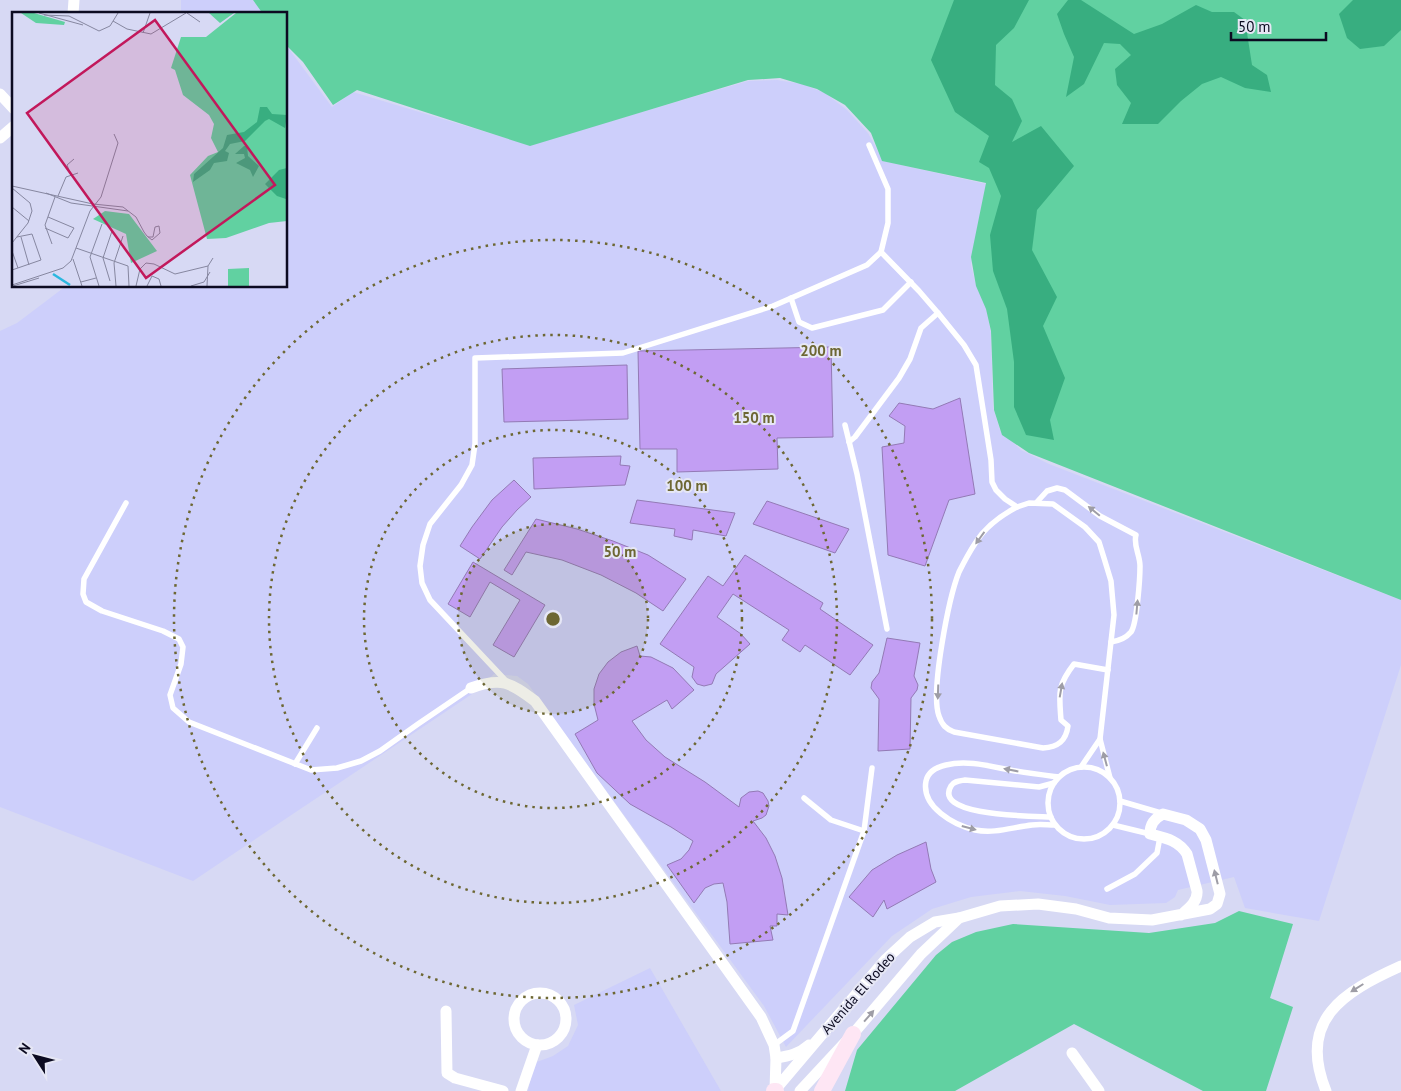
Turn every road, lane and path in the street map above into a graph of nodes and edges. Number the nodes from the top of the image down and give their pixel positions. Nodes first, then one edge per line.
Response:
1 (0, 94) edge
2 (12, 107) edge
3 (12, 128) edge
4 (0, 138) edge
5 (869, 145) dead end
6 (881, 252) junction
7 (911, 282) junction
8 (791, 298) junction
9 (938, 313) junction
10 (845, 425) dead end
11 (849, 442) junction
12 (126, 503) dead end
13 (1036, 503) junction
14 (1016, 507) junction
15 (887, 629) dead end
16 (1111, 642) junction
17 (1108, 670) junction
18 (508, 684) junction
19 (471, 688) joint
20 (316, 728) dead end
21 (1100, 739) junction
22 (295, 764) junction
23 (1081, 767) junction
24 (872, 768) dead end
25 (1059, 777) junction
26 (1110, 778) junction
27 (1054, 783) junction
28 (804, 798) dead end
29 (1120, 801) junction
30 (1163, 814) junction
31 (1051, 817) junction
32 (1055, 824) junction
33 (1113, 824) junction
34 (864, 831) junction
35 (1155, 835) junction
36 (1107, 889) dead end
37 (1181, 915) junction
38 (958, 918) junction
39 (910, 937) junction
40 (921, 954) junction
41 (1401, 966) edge
42 (446, 1011) dead end
43 (826, 1031) junction
44 (853, 1034) junction
45 (537, 1045) junction
46 (774, 1045) junction
47 (1072, 1053) dead end
48 (776, 1058) junction
49 (503, 1091) edge
50 (521, 1091) edge
51 (775, 1091) edge
52 (800, 1091) edge
53 (822, 1091) edge
54 (1099, 1091) edge
55 (1326, 1091) edge

1 - 2 street
3 - 4 street
5 - 6 lane
6 - 7 lane
6 - 8 lane
7 - 8 lane
7 - 9 lane
8 - 18 lane
9 - 11 lane
9 - 14 lane
10 - 11 lane
11 - 15 lane
12 - 22 lane
13 - 14 lane
13 - 16 lane
16 -> 13 lane
14 -> 17 lane
16 - 17 lane
17 - 21 lane
18 - 19 street
18 - 46 street
19 - 22 lane
20 - 22 lane
21 - 23 lane
26 -> 21 lane
23 - 25 lane
23 - 26 lane
24 - 34 lane
25 - 27 lane
25 -> 32 lane
26 - 29 lane
27 - 31 lane
27 - 31 lane
28 - 34 lane
29 - 30 lane
29 - 33 lane
30 - 35 street
37 -> 30 street, Avenida El Rodeo
31 - 32 lane
32 - 33 lane
33 - 35 lane
34 - 46 lane
35 - 36 lane
35 - 37 street
37 - 38 street, Avenida El Rodeo
38 - 39 street, Avenida El Rodeo
38 - 40 street, Avenida El Rodeo
39 - 40 street
39 - 43 street, Avenida El Rodeo
44 -> 40 street, Avenida El Rodeo
41 -> 55 street
42 - 49 street
43 - 48 street
43 - 51 street, Avenida El Rodeo
44 - 52 street, Avenida El Rodeo
44 - 53 street
45 - 45 street
45 - 50 street
46 - 48 street
47 - 54 street
48 - 51 street

